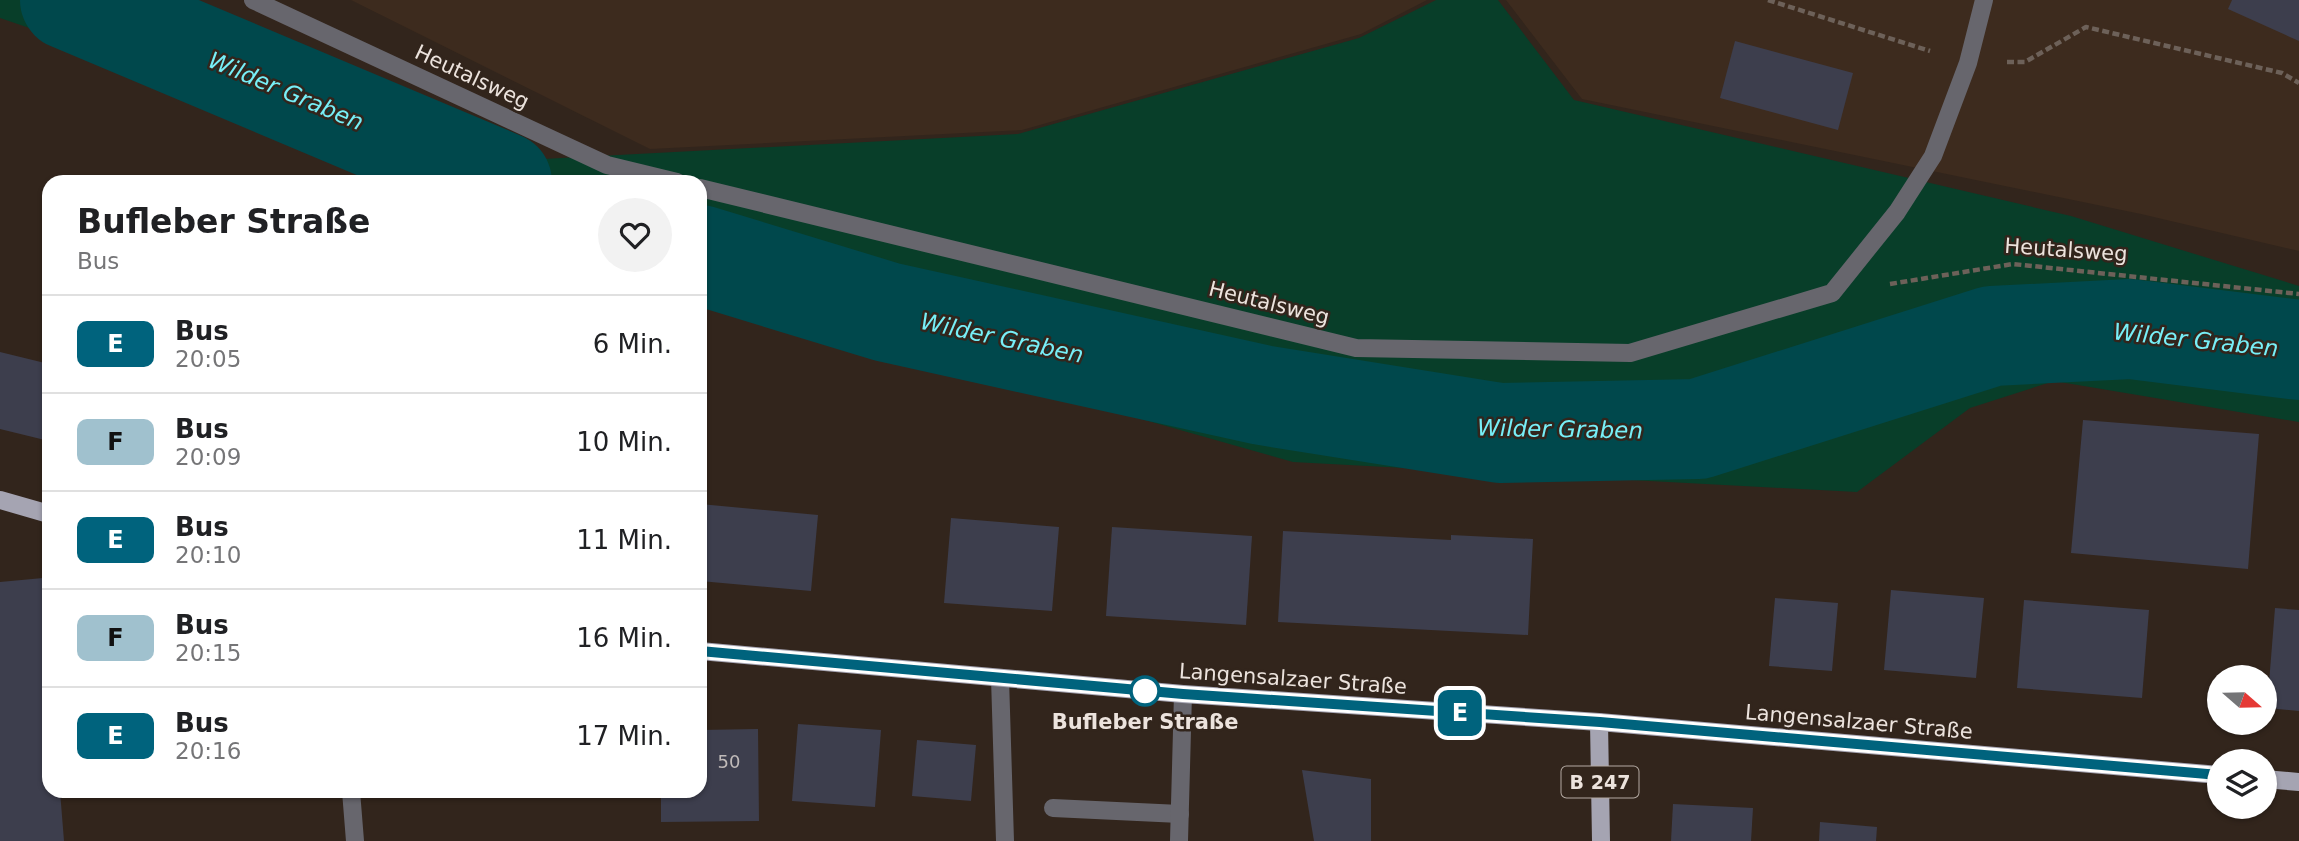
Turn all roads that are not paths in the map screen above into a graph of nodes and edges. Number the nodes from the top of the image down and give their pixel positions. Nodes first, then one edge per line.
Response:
1 (253, 0) edge
2 (1984, 0) edge
3 (648, 175) edge
4 (707, 190) edge
5 (0, 500) edge
6 (42, 512) edge
7 (707, 652) edge
8 (1000, 678) junction
9 (1183, 694) junction
10 (1600, 722) junction
11 (2207, 774) edge
12 (2277, 780) edge
13 (2299, 782) edge
14 (352, 798) edge
15 (1053, 808) dead end
16 (1180, 814) junction
17 (355, 841) edge
18 (1005, 841) edge
19 (1179, 841) edge
20 (1601, 841) edge

1 - 3 street, Heutalsweg
2 - 4 street, Heutalsweg
5 - 6 main road
7 - 8 main road, Langensalzaer Straße
8 - 9 main road, Langensalzaer Straße
8 - 18 street
9 - 10 main road, Langensalzaer Straße
9 - 16 street
10 - 11 main road, Langensalzaer Straße
10 - 20 main road, B 247
12 - 13 main road
14 - 17 street
15 - 16 street
16 - 19 street

